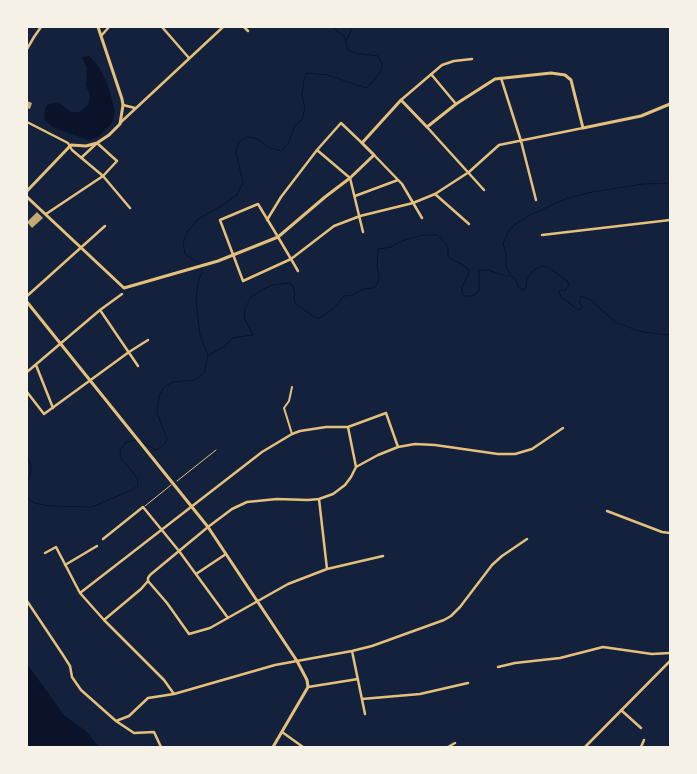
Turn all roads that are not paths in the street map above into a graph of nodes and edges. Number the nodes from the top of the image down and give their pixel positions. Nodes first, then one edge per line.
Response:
1 (41, 27) edge
2 (98, 27) edge
3 (109, 27) edge
4 (162, 27) edge
5 (168, 27) edge
6 (223, 27) edge
7 (244, 27) edge
8 (165, 30) junction
9 (248, 31) dead end
10 (101, 36) junction
11 (27, 49) edge
12 (189, 58) junction
13 (472, 59) dead end
14 (431, 74) junction
15 (501, 78) junction
16 (401, 100) junction
17 (456, 104) junction
18 (670, 104) edge
19 (123, 105) junction
20 (136, 108) junction
21 (27, 122) edge
22 (120, 124) junction
23 (427, 127) junction
24 (584, 128) junction
25 (521, 141) junction
26 (97, 143) junction
27 (362, 143) junction
28 (70, 146) junction
29 (317, 150) junction
30 (374, 155) junction
31 (82, 158) junction
32 (469, 172) junction
33 (103, 176) junction
34 (350, 178) junction
35 (398, 180) junction
36 (484, 190) dead end
37 (27, 191) edge
38 (435, 194) junction
39 (354, 196) junction
40 (27, 197) edge
41 (536, 200) dead end
42 (413, 204) junction
43 (130, 208) dead end
44 (46, 214) junction
45 (360, 216) junction
46 (422, 218) dead end
47 (267, 220) junction
48 (670, 220) edge
49 (469, 224) dead end
50 (105, 226) dead end
51 (363, 232) dead end
52 (542, 235) dead end
53 (278, 237) junction
54 (81, 248) junction
55 (233, 255) junction
56 (291, 259) junction
57 (298, 271) dead end
58 (122, 294) dead end
59 (27, 296) edge
60 (27, 302) edge
61 (100, 310) junction
62 (148, 340) dead end
63 (61, 343) junction
64 (129, 352) junction
65 (36, 365) junction
66 (138, 366) dead end
67 (27, 372) edge
68 (90, 380) junction
69 (292, 387) dead end
70 (27, 392) edge
71 (53, 408) junction
72 (348, 427) junction
73 (563, 428) dead end
74 (292, 434) junction
75 (398, 447) junction
76 (356, 467) junction
77 (319, 499) junction
78 (192, 507) junction
79 (607, 510) dead end
80 (208, 527) junction
81 (162, 530) junction
82 (670, 533) edge
83 (104, 539) dead end
84 (527, 539) dead end
85 (97, 546) dead end
86 (179, 551) junction
87 (45, 553) dead end
88 (226, 554) junction
89 (383, 556) dead end
90 (65, 565) junction
91 (327, 569) junction
92 (196, 574) junction
93 (148, 582) junction
94 (80, 593) junction
95 (257, 600) junction
96 (27, 601) edge
97 (228, 618) junction
98 (104, 620) junction
99 (352, 651) junction
100 (670, 653) edge
101 (297, 661) junction
102 (670, 662) edge
103 (498, 668) dead end
104 (358, 679) junction
105 (468, 683) dead end
106 (308, 687) junction
107 (174, 694) junction
108 (362, 699) junction
109 (621, 710) junction
110 (365, 714) dead end
111 (116, 721) junction
112 (641, 728) dead end
113 (282, 732) junction
114 (644, 740) dead end
115 (455, 743) dead end
116 (161, 747) edge
117 (273, 747) edge
118 (304, 747) edge
119 (448, 747) edge
120 (585, 747) edge
121 (641, 747) edge

1 - 11 street
2 - 10 street
3 - 10 street
4 - 8 street
5 - 8 street
6 - 12 street
7 - 9 street
8 - 12 street
10 - 19 street
12 - 20 street
13 - 14 street
14 - 16 street
14 - 17 street
15 - 17 street
15 - 24 street
15 - 25 street
16 - 23 street
16 - 27 street
17 - 23 street
18 - 24 street
19 - 20 street
19 - 22 street
20 - 22 street
21 - 28 street
22 - 26 street
23 - 32 street
24 - 25 street
25 - 32 street
25 - 41 street
26 - 28 street
26 - 31 street
26 - 33 street
27 - 29 street
27 - 30 street
28 - 31 street
28 - 37 street
29 - 34 street
29 - 47 street
30 - 34 street
30 - 35 street
31 - 33 street
32 - 36 street
32 - 38 street
33 - 43 street
33 - 44 street
34 - 39 street
34 - 53 street
35 - 39 street
35 - 42 street
38 - 42 street
38 - 49 street
39 - 45 street
40 - 44 street
42 - 45 street
42 - 46 street
44 - 54 street
45 - 51 street
45 - 56 street
47 - 53 street
47 - 55 street
48 - 52 street
50 - 54 street
53 - 55 street
53 - 56 street
54 - 55 street
54 - 59 street
55 - 56 street
56 - 57 street
58 - 61 street
60 - 63 street
61 - 63 street
61 - 64 street
62 - 64 street
63 - 65 street
63 - 68 street
64 - 66 street
64 - 68 street
65 - 67 street
65 - 71 street
68 - 71 street
68 - 78 street
69 - 74 street
70 - 71 street
72 - 74 street
72 - 75 street
72 - 76 street
73 - 75 street
74 - 78 street
75 - 76 street
76 - 77 street
77 - 80 street
77 - 91 street
78 - 80 street
78 - 81 street
79 - 82 street
80 - 86 street
80 - 88 street
81 - 83 street
81 - 86 street
81 - 94 street
84 - 99 street
85 - 90 street
86 - 92 street
86 - 93 street
87 - 90 street
88 - 92 street
88 - 95 street
89 - 91 street
90 - 94 street
91 - 95 street
92 - 97 street
93 - 97 street
93 - 98 street
94 - 98 street
95 - 97 street
95 - 101 street
96 - 111 street
98 - 107 street
99 - 101 street
99 - 104 street
100 - 103 street
101 - 106 street
101 - 107 street
102 - 109 street
104 - 106 street
104 - 108 street
105 - 108 street
106 - 113 street
107 - 111 street
108 - 110 street
109 - 112 street
109 - 120 street
111 - 116 street
113 - 117 street
113 - 118 street
114 - 121 street
115 - 119 street

